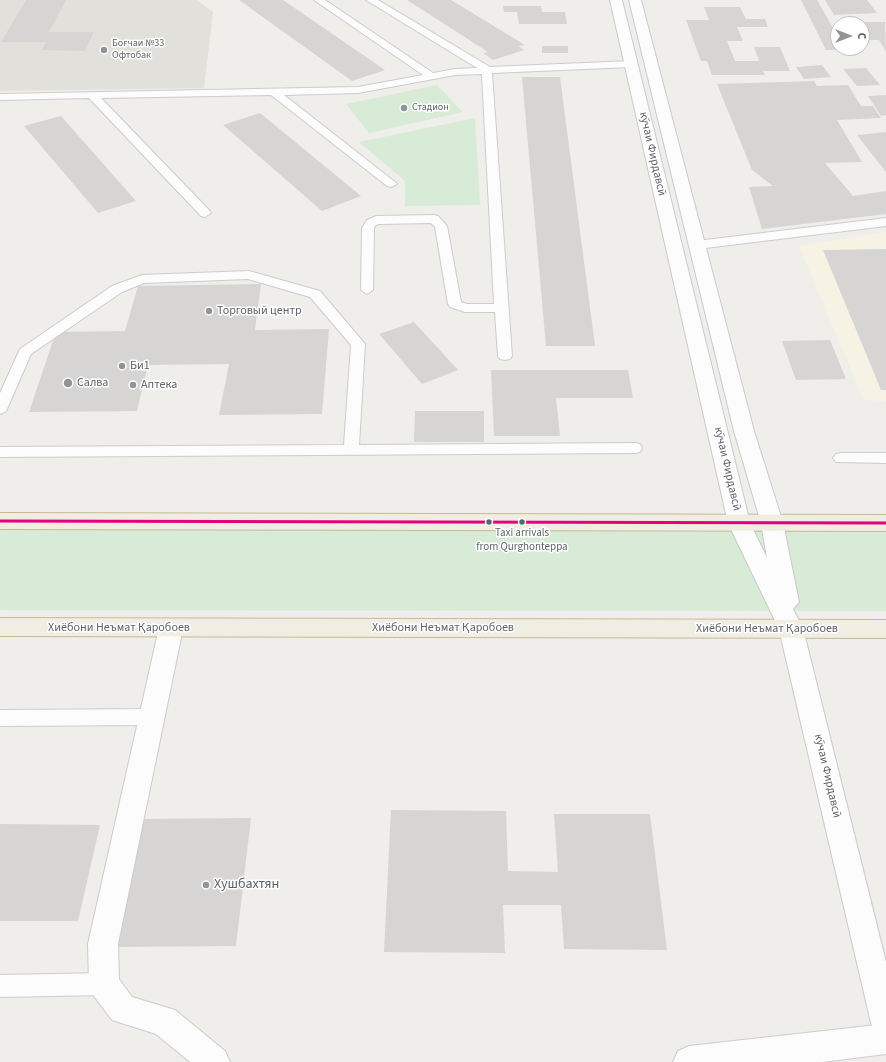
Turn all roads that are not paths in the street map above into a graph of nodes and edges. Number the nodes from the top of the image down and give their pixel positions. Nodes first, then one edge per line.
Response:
1 (319, 0) edge
2 (371, 0) edge
3 (616, 0) edge
4 (635, 0) edge
5 (631, 64) junction
6 (650, 64) junction
7 (487, 70) junction
8 (432, 76) junction
9 (274, 92) junction
10 (92, 95) junction
11 (0, 97) edge
12 (391, 184) dead end
13 (206, 213) dead end
14 (886, 222) edge
15 (697, 245) junction
16 (367, 290) dead end
17 (501, 308) junction
18 (505, 356) dead end
19 (0, 409) edge
20 (635, 448) dead end
21 (351, 450) junction
22 (0, 452) edge
23 (841, 458) dead end
24 (886, 458) edge
25 (0, 521) edge
26 (740, 523) junction
27 (772, 523) junction
28 (886, 523) edge
29 (0, 628) edge
30 (171, 628) junction
31 (791, 629) junction
32 (886, 629) edge
33 (152, 717) junction
34 (0, 718) edge
35 (880, 971) edge
36 (104, 984) junction
37 (0, 986) edge
38 (886, 1023) edge
39 (886, 1039) edge
40 (214, 1062) edge
41 (690, 1062) edge

1 - 8 lane
2 - 7 lane
3 - 5 street, кӯчаи Фирдавсӣ
4 - 6 street, кӯчаи Фирдавсӣ
5 - 6 street
5 - 7 lane
5 - 26 street, кӯчаи Фирдавсӣ
6 - 15 street, кӯчаи Фирдавсӣ
7 - 8 lane
7 - 17 lane
8 - 9 lane
9 - 10 lane
9 - 12 lane
10 - 11 lane
10 - 13 lane
14 - 15 lane
15 - 27 street, кӯчаи Фирдавсӣ
16 - 17 lane
17 - 18 lane
19 - 21 lane
20 - 21 lane
21 - 22 lane
23 - 24 lane
25 - 26 highway
26 - 27 highway
26 - 31 street, кӯчаи Фирдавсӣ
27 - 28 highway
27 - 31 street, кӯчаи Фирдавсӣ
29 - 30 highway, Хиёбони Неъмат Қаробоев
30 - 31 highway, Хиёбони Неъмат Қаробоев
30 - 33 street
31 - 32 highway, Хиёбони Неъмат Қаробоев
31 - 35 street, кӯчаи Фирдавсӣ
33 - 34 lane
33 - 36 street
35 - 38 street, кӯчаи Фирдавсӣ
36 - 37 lane
36 - 40 street
39 - 41 street

